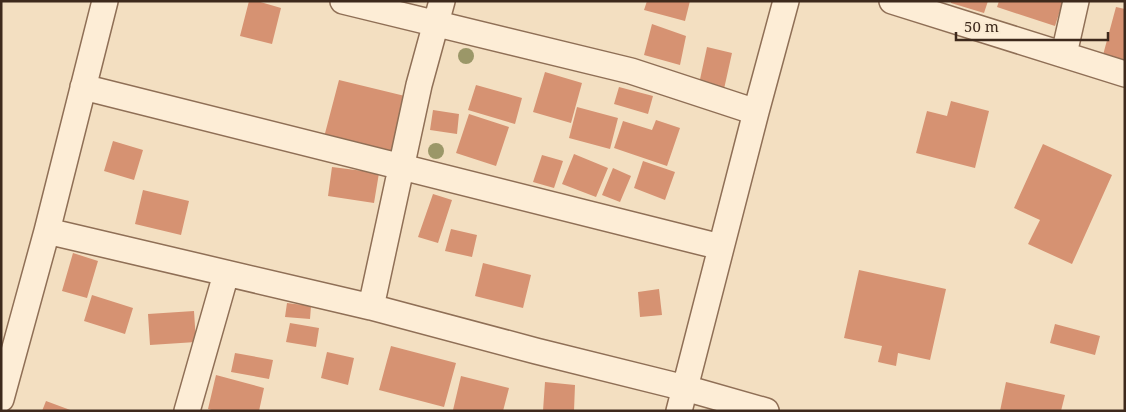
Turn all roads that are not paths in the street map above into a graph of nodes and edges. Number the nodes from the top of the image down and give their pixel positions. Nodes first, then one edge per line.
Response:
1 (105, 1) edge
2 (343, 1) edge
3 (786, 1) edge
4 (892, 1) edge
5 (1076, 1) edge
6 (440, 12) edge
7 (1064, 54) junction
8 (1125, 74) edge
9 (84, 87) junction
10 (756, 112) junction
11 (402, 166) junction
12 (47, 231) junction
13 (721, 247) junction
14 (226, 274) junction
15 (371, 306) junction
16 (1, 399) edge
17 (682, 399) edge
18 (187, 411) edge
19 (766, 411) edge

1 - 9 street
2 - 6 street
3 - 10 street
4 - 7 street
5 - 7 street
6 - 10 street
6 - 11 street
7 - 8 street
9 - 11 street
9 - 12 street
10 - 13 street
11 - 13 street
11 - 15 street
12 - 14 street
12 - 16 street
13 - 17 street
14 - 15 street
14 - 18 street
15 - 17 street
17 - 19 street

